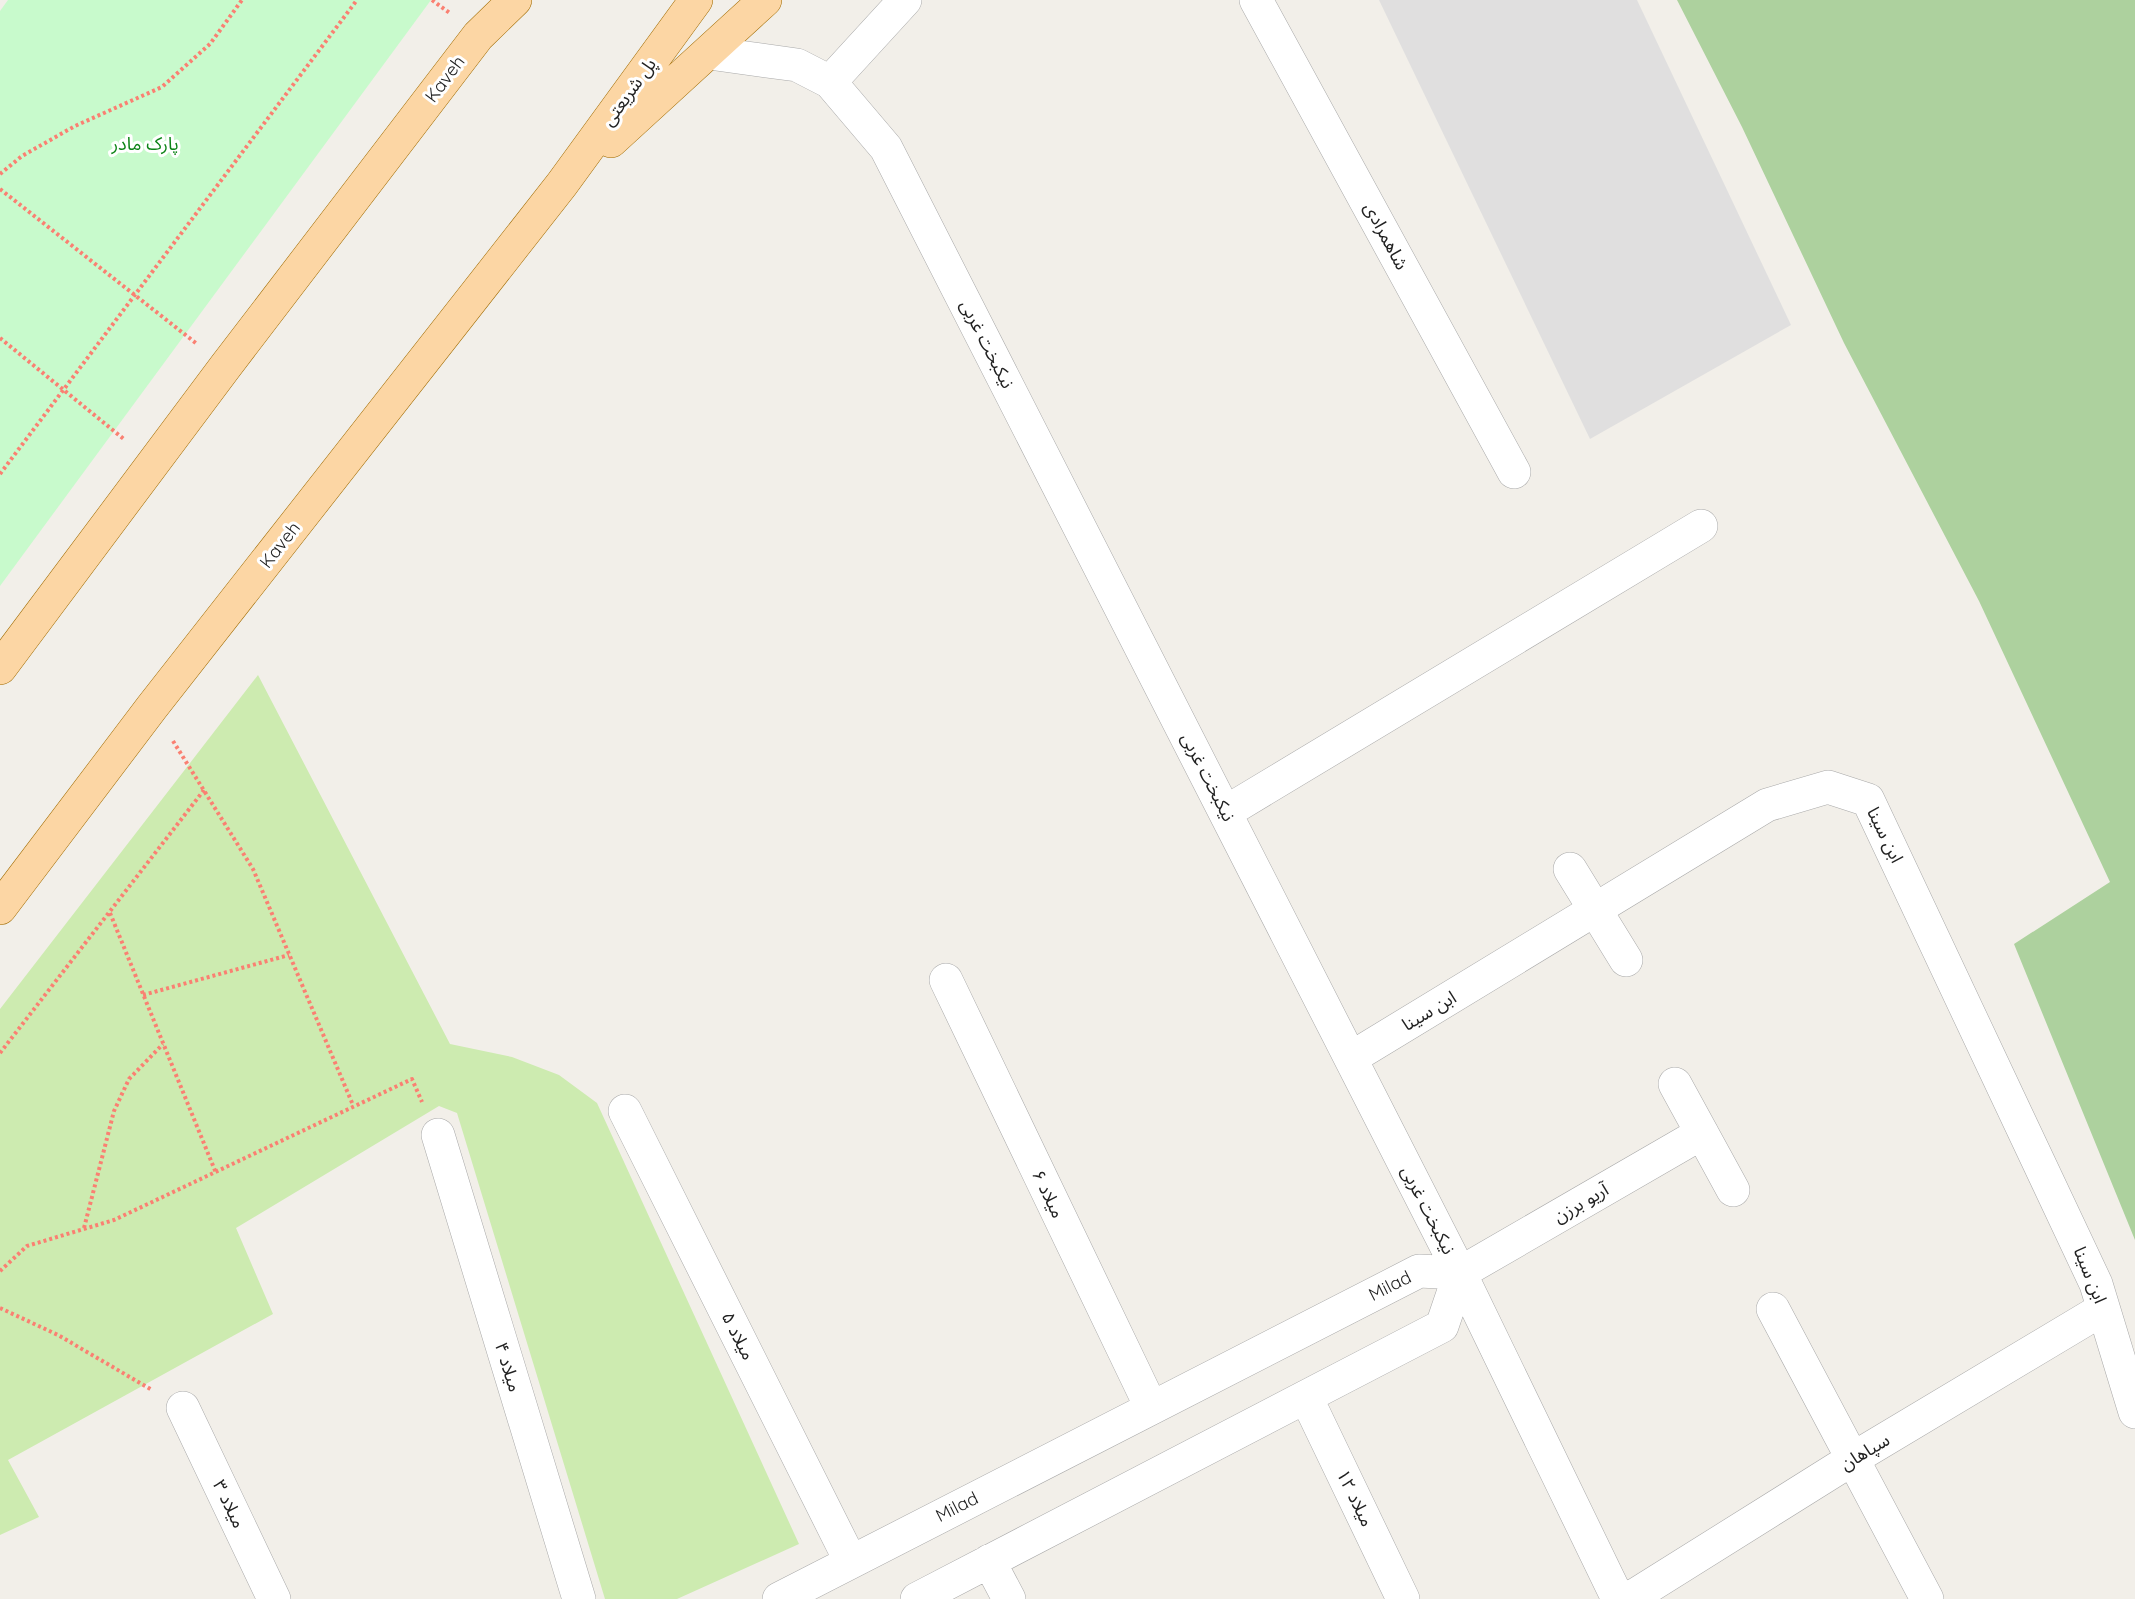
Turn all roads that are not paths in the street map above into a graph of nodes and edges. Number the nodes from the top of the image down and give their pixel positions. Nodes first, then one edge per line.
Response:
1 (506, 0) edge
2 (515, 0) edge
3 (696, 0) edge
4 (765, 0) edge
5 (905, 0) edge
6 (1256, 0) edge
7 (478, 36) junction
8 (709, 53) junction
9 (830, 82) junction
10 (562, 184) junction
11 (1514, 472) dead end
12 (1701, 526) dead end
13 (0, 668) edge
14 (1226, 812) junction
15 (1570, 869) dead end
16 (0, 908) edge
17 (1595, 910) junction
18 (1626, 960) dead end
19 (946, 980) dead end
20 (1351, 1058) junction
21 (1675, 1084) dead end
22 (625, 1111) dead end
23 (1702, 1133) junction
24 (438, 1135) road end
25 (1733, 1190) dead end
26 (1460, 1273) junction
27 (2103, 1309) junction
28 (1773, 1310) dead end
29 (1306, 1397) junction
30 (1151, 1407) junction
31 (183, 1408) road end
32 (2135, 1412) edge
33 (1854, 1458) junction
34 (989, 1561) junction
35 (851, 1562) junction
36 (274, 1599) edge
37 (579, 1599) edge
38 (779, 1599) edge
39 (916, 1599) edge
40 (1009, 1599) edge
41 (1403, 1599) edge
42 (1618, 1599) edge
43 (1629, 1599) edge
44 (1927, 1599) edge

1 - 7 main road
2 - 7 main road
3 - 10 main road, پل شریعتی
4 - 8 main road
5 - 9 street
6 - 11 street, شاهمرادی
7 - 13 main road, Kaveh
8 - 9 street, نیکبخت غربی
8 - 10 main road
9 - 14 street, نیکبخت غربی
10 - 16 main road, Kaveh
12 - 14 street
14 - 20 street, نیکبخت غربی
15 - 17 street
17 - 18 street
17 - 20 street, ابن سینا
17 - 27 street, ابن سینا
19 - 30 street, میلاد ۶
20 - 26 street, نیکبخت غربی
21 - 23 street
22 - 35 street, میلاد ۵
23 - 25 street
23 - 26 street, آریو برزن
24 - 37 street, میلاد ۴
26 - 29 street
26 - 30 street, Milad
26 - 42 street, نیکبخت غربی
27 - 32 street, ابن سینا
27 - 33 street, سپاهان
28 - 33 street
29 - 34 street
29 - 41 street, میلاد ۱۲
30 - 35 street, Milad
31 - 36 street, میلاد ۳
33 - 43 street, سپاهان
33 - 44 street
34 - 39 street
34 - 40 street
35 - 38 street, Milad

